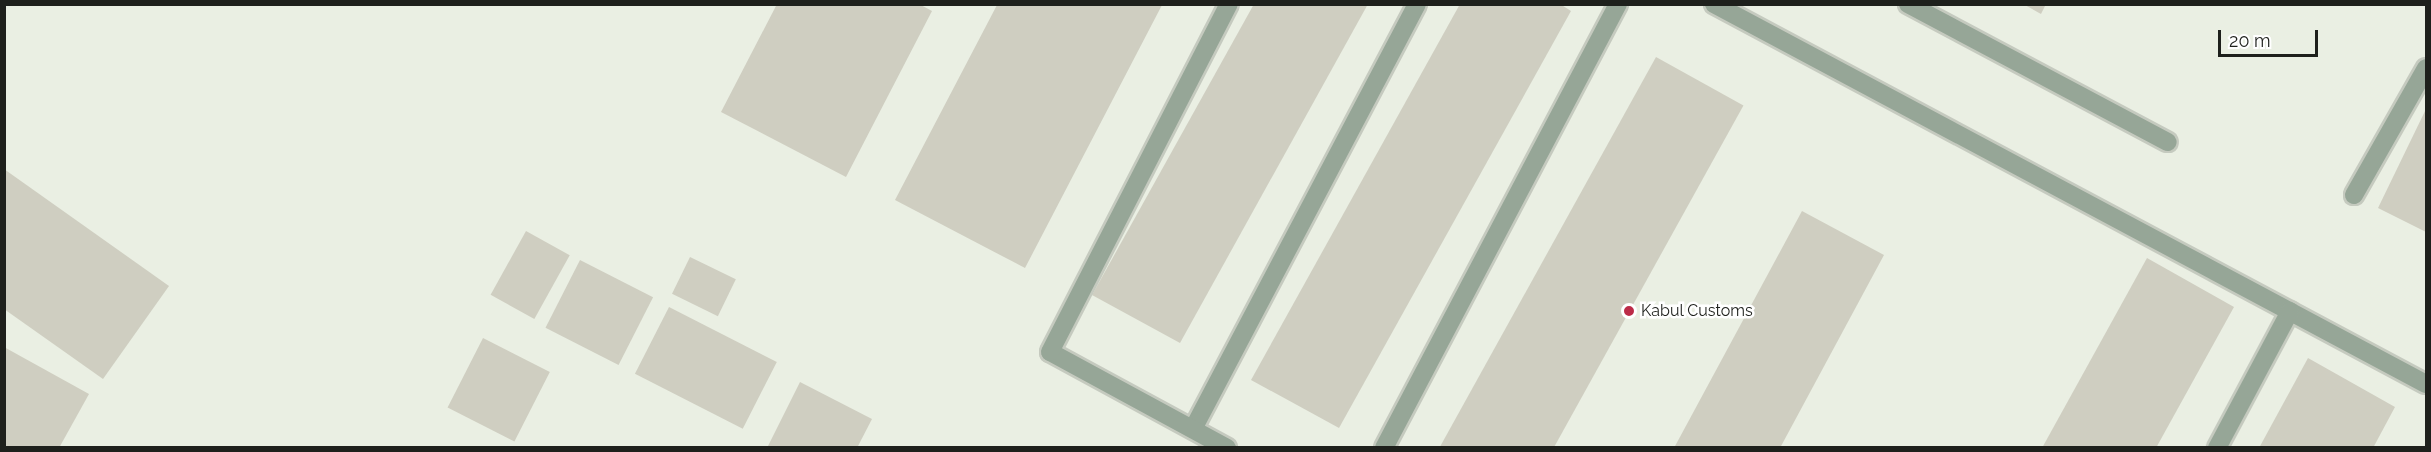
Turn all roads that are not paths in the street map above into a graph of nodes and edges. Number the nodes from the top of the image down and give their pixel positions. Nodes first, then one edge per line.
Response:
1 (1229, 4) edge
2 (1417, 4) edge
3 (1618, 4) edge
4 (1714, 4) edge
5 (1908, 4) edge
6 (2427, 68) edge
7 (2168, 142) dead end
8 (2354, 195) dead end
9 (2290, 311) junction
10 (2427, 384) edge
11 (1193, 429) junction
12 (1227, 447) edge
13 (1384, 447) edge
14 (2217, 447) edge

1 - 11 lane
2 - 11 lane
3 - 13 lane
4 - 9 lane
5 - 7 lane
6 - 8 lane
9 - 10 lane
9 - 14 lane
11 - 12 lane

